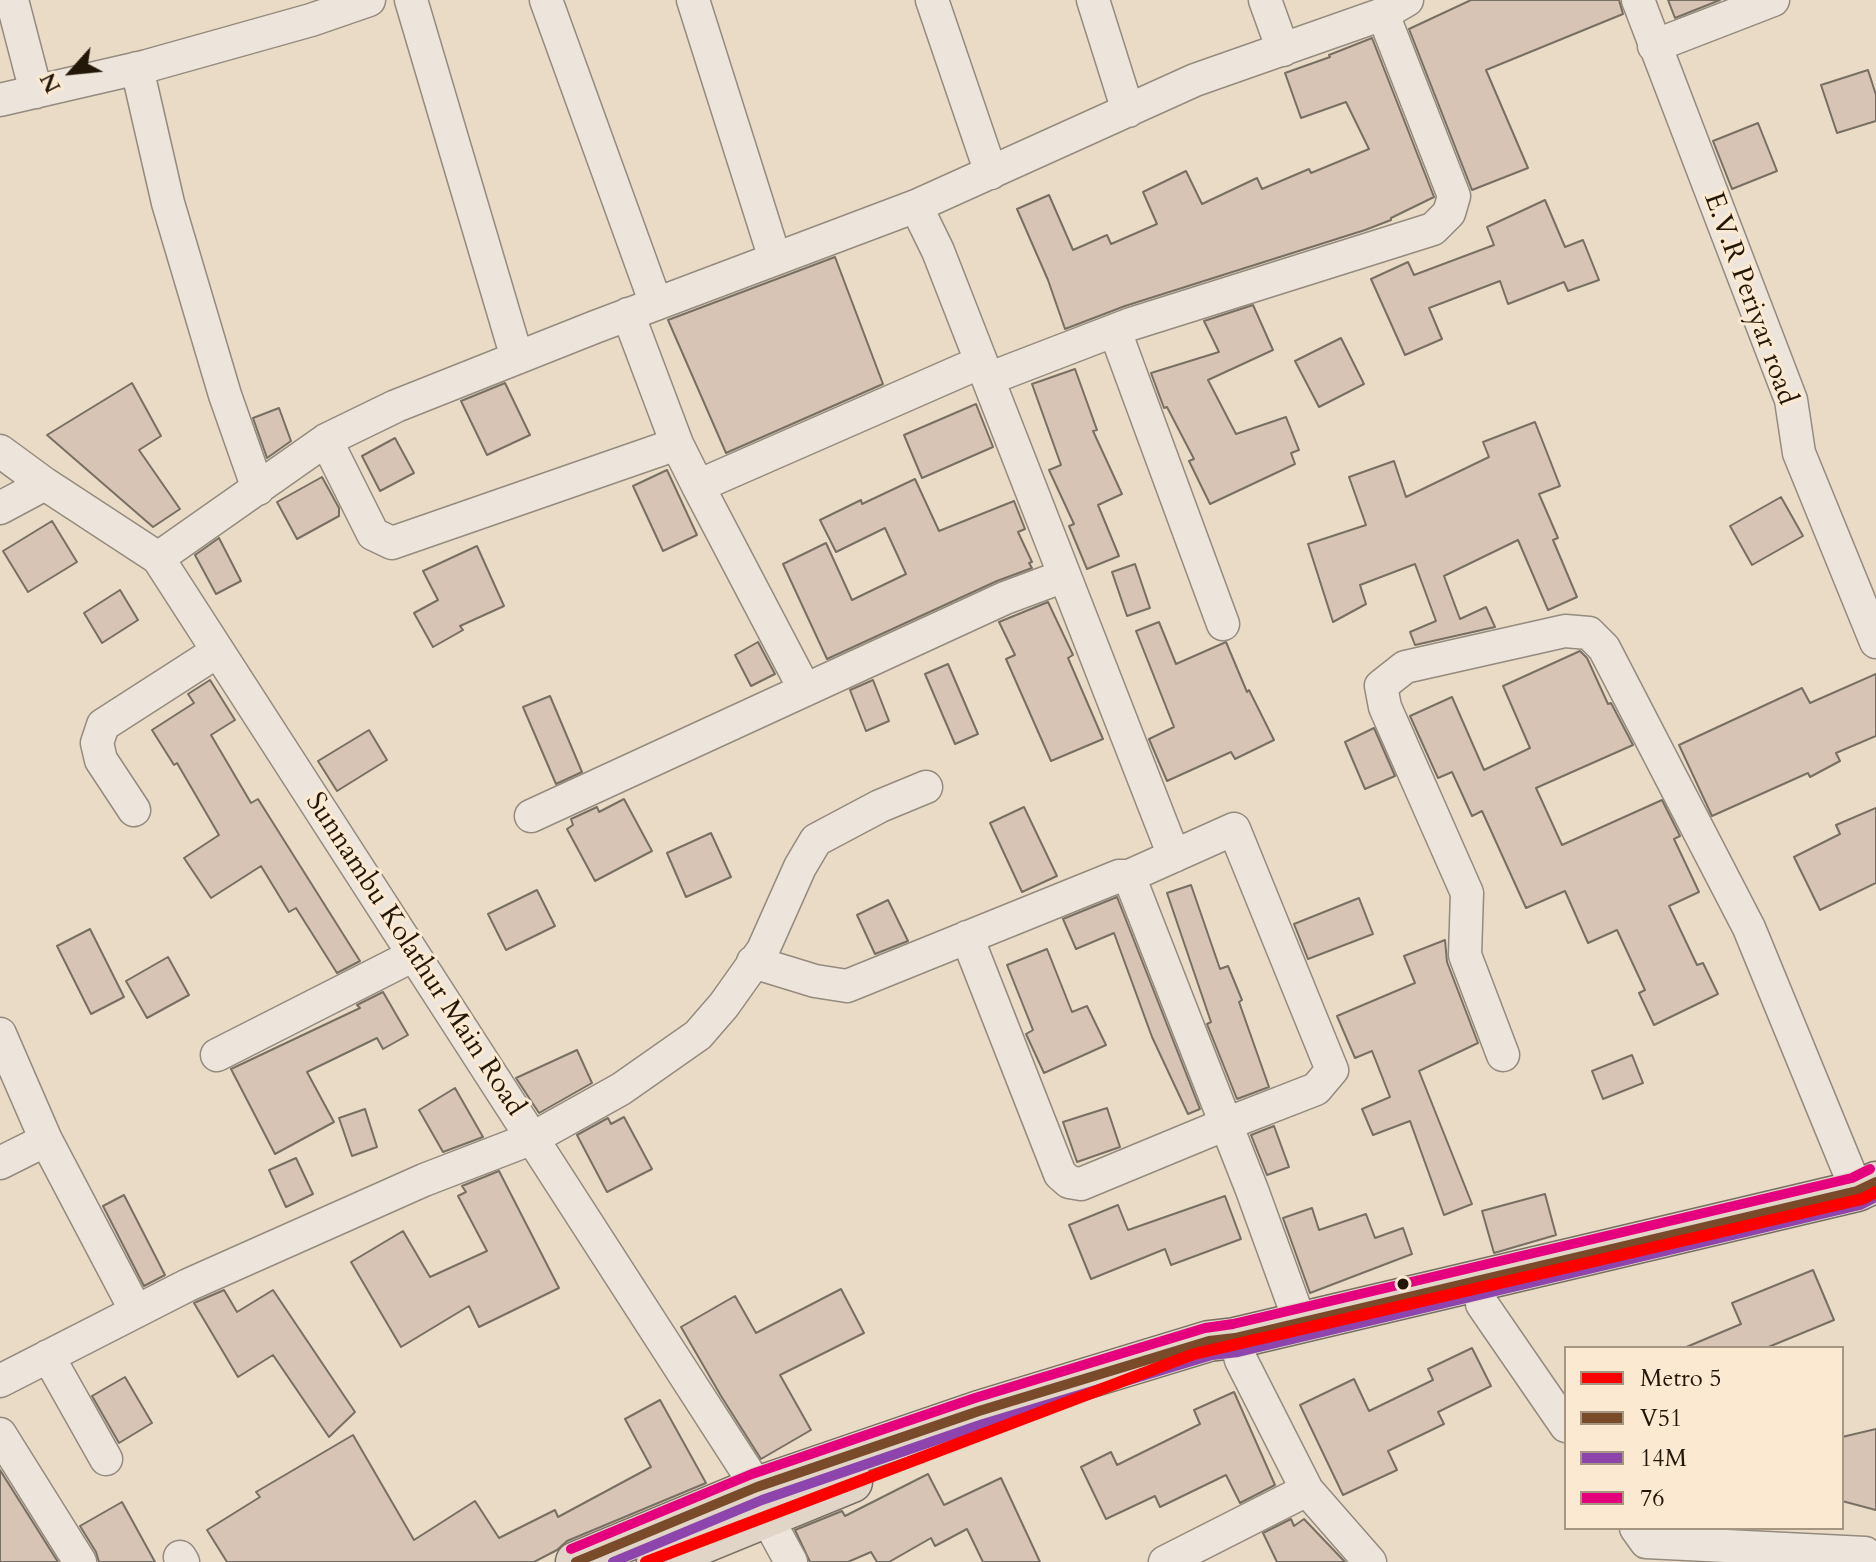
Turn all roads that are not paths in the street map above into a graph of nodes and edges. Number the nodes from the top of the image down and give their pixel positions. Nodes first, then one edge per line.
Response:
1 (12, 0) edge
2 (369, 0) edge
3 (411, 0) edge
4 (546, 0) edge
5 (693, 0) edge
6 (932, 0) edge
7 (1093, 0) edge
8 (1265, 0) edge
9 (1638, 0) edge
10 (1767, 1) edge
11 (1395, 7) edge
12 (309, 10) edge
13 (1654, 46) junction
14 (1283, 50) junction
15 (137, 68) junction
16 (36, 92) junction
17 (0, 100) edge
18 (1128, 111) junction
19 (991, 173) junction
20 (916, 206) junction
21 (775, 259) junction
22 (642, 309) junction
23 (1115, 331) junction
24 (517, 358) junction
25 (985, 370) junction
26 (326, 440) junction
27 (677, 444) junction
28 (0, 451) edge
29 (45, 484) junction
30 (698, 486) junction
31 (258, 489) junction
32 (0, 508) edge
33 (158, 558) junction
34 (1064, 576) junction
35 (1223, 624) dead end
36 (1876, 642) edge
37 (218, 651) junction
38 (805, 690) junction
39 (926, 787) dead end
40 (134, 810) dead end
41 (531, 816) dead end
42 (1174, 856) junction
43 (1129, 876) junction
44 (967, 937) junction
45 (414, 955) junction
46 (753, 962) junction
47 (0, 1034) edge
48 (217, 1055) dead end
49 (1503, 1055) dead end
50 (1226, 1124) junction
51 (533, 1138) junction
52 (46, 1140) junction
53 (0, 1163) edge
54 (1870, 1195) edge
55 (1482, 1304) junction
56 (136, 1311) junction
57 (1300, 1322) junction
58 (1238, 1349) junction
59 (48, 1356) junction
60 (0, 1381) edge
61 (1564, 1423) edge
62 (0, 1434) edge
63 (106, 1459) dead end
64 (1307, 1490) junction
65 (762, 1501) junction
66 (1647, 1544) edge
67 (1871, 1554) edge
68 (80, 1562) edge
69 (576, 1562) edge
70 (657, 1562) edge
71 (791, 1562) edge
72 (1165, 1562) edge
73 (1370, 1562) edge

1 - 16 street
2 - 12 street
3 - 24 street
4 - 22 street
5 - 21 street
6 - 19 street
7 - 18 street
8 - 14 street
9 - 13 street, E.V.R Periyar road
10 - 13 street
11 - 14 street
11 - 23 street
12 - 15 street
13 - 36 street, E.V.R Periyar road
14 - 18 street
15 - 16 street
15 - 31 street
16 - 17 street
18 - 19 street
19 - 20 street
20 - 21 street
20 - 25 street
21 - 22 street
22 - 24 street
22 - 27 street
23 - 25 street
23 - 35 street
24 - 26 street
25 - 30 street
25 - 34 street
26 - 27 street
26 - 31 street
27 - 30 street
28 - 29 street, Sunnambu Kolathur Main Road
29 - 32 street
29 - 33 street, Sunnambu Kolathur Main Road
30 - 38 street
31 - 33 street
33 - 37 street, Sunnambu Kolathur Main Road
34 - 38 street
34 - 42 street
37 - 40 street
37 - 45 street, Sunnambu Kolathur Main Road
38 - 41 street
39 - 46 street
42 - 43 street
42 - 50 street
43 - 44 street
43 - 50 street
44 - 46 street
44 - 50 street
45 - 48 street
45 - 51 street, Sunnambu Kolathur Main Road
46 - 51 street
47 - 52 street
49 - 54 street
50 - 57 street
51 - 56 street
51 - 65 street, Sunnambu Kolathur Main Road
52 - 53 street
52 - 56 street
54 - 55 main road
54 - 57 main road
55 - 58 main road
55 - 61 street
56 - 59 street
57 - 58 main road
58 - 64 street
58 - 65 main road
59 - 60 street
59 - 63 street
62 - 68 street
64 - 72 street
64 - 73 street
65 - 69 main road
65 - 70 main road
65 - 71 street, Sunnambu Kolathur Main Road
66 - 67 street

